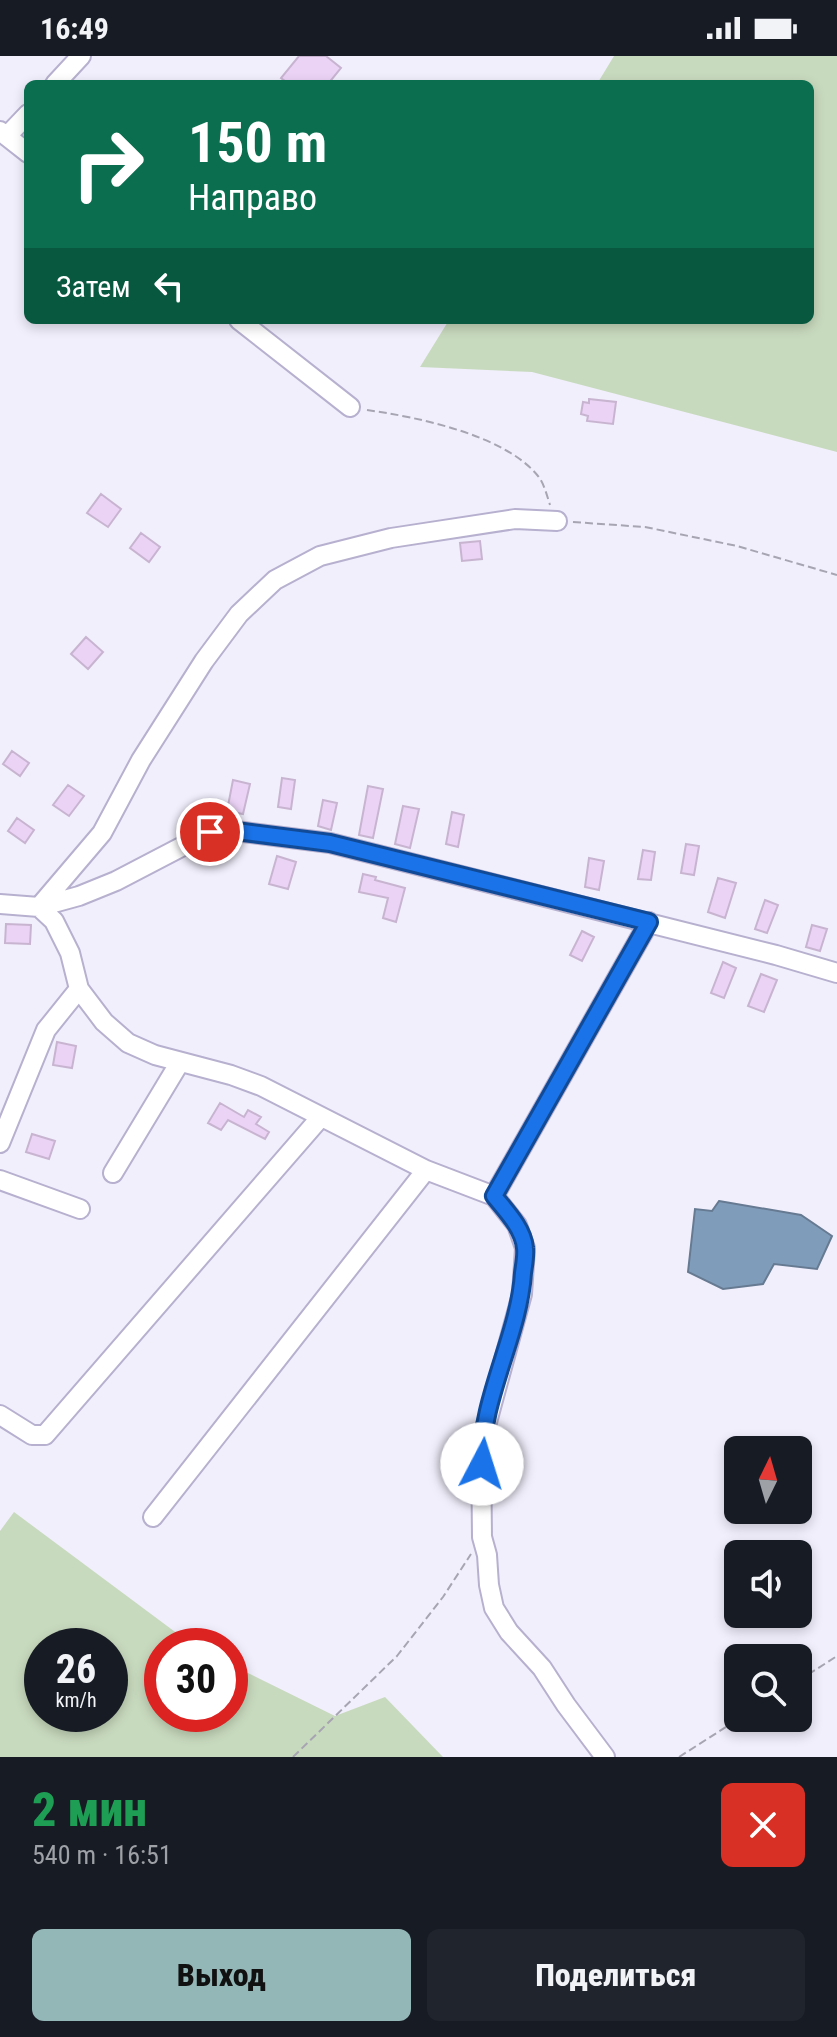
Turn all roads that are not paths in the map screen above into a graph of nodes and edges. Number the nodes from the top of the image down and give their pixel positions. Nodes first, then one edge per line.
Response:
1 (81, 56) edge
2 (59, 80) edge
3 (24, 117) edge
4 (4, 133) edge
5 (24, 150) edge
6 (244, 324) edge
7 (350, 407) road end
8 (557, 521) road end
9 (0, 904) edge
10 (39, 907) junction
11 (649, 922) junction
12 (837, 973) edge
13 (79, 989) junction
14 (180, 1062) junction
15 (320, 1118) junction
16 (0, 1143) edge
17 (426, 1170) junction
18 (113, 1173) dead end
19 (0, 1180) edge
20 (494, 1196) junction
21 (80, 1209) dead end
22 (0, 1415) edge
23 (153, 1517) dead end
24 (605, 1757) edge

1 - 2 street
3 - 4 street
4 - 5 street
6 - 7 street
8 - 10 street
9 - 10 street
10 - 11 street
10 - 13 street
11 - 12 street
11 - 20 street
13 - 14 street
13 - 16 street
14 - 15 street
14 - 18 street
15 - 17 street
15 - 22 street
17 - 20 street
17 - 23 street
19 - 21 street
20 - 24 street

